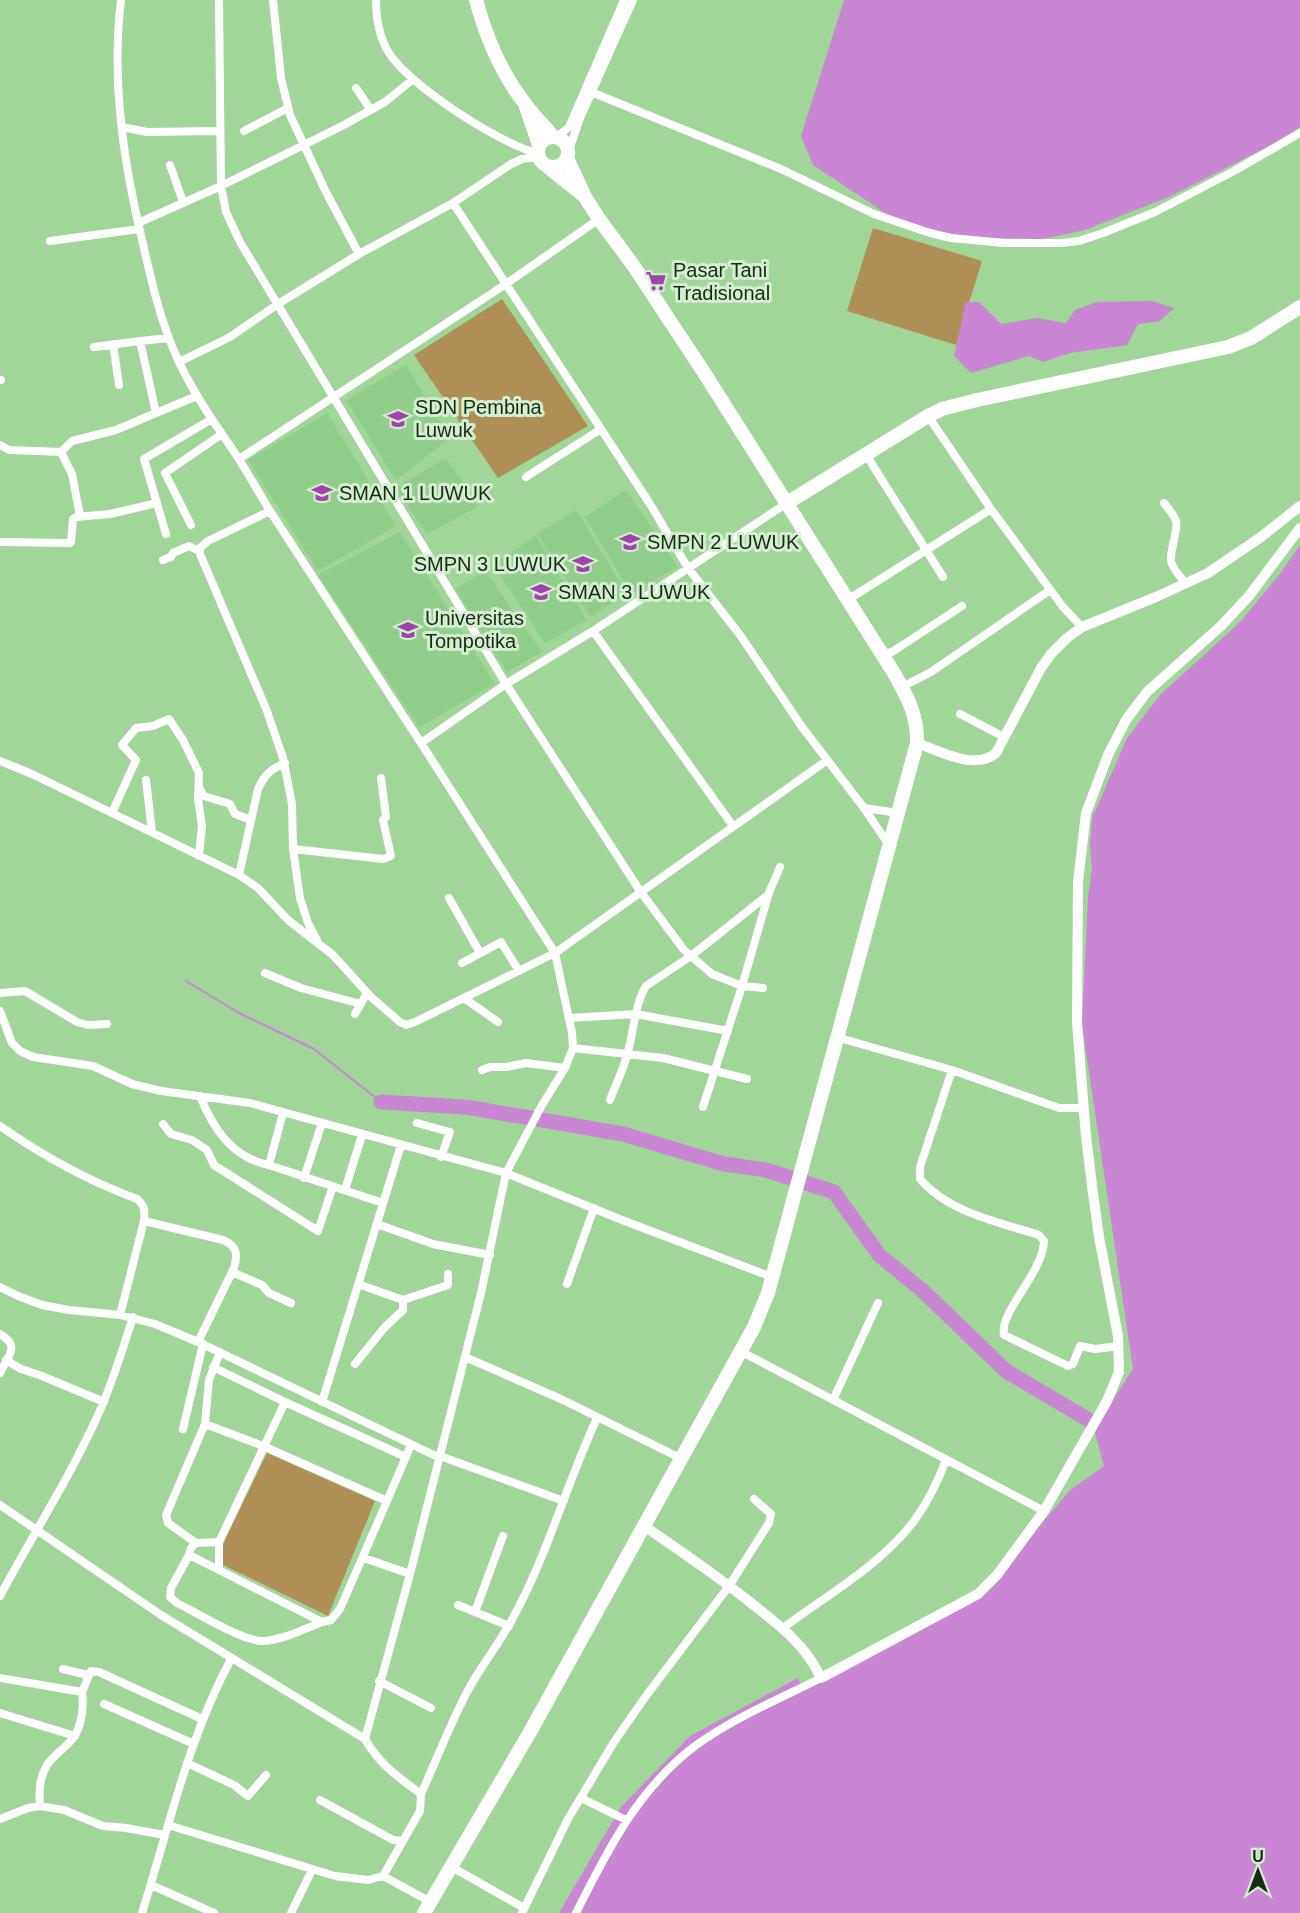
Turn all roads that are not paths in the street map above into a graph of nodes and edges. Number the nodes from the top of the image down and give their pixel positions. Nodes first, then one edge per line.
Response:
1 (121, 0) edge
2 (219, 0) edge
3 (273, 0) edge
4 (376, 0) edge
5 (476, 0) edge
6 (624, 0) edge
7 (633, 0) edge
8 (412, 80) junction
9 (356, 88) dead end
10 (591, 92) junction
11 (526, 105) junction
12 (288, 108) junction
13 (371, 110) junction
14 (122, 127) junction
15 (220, 131) junction
16 (244, 131) dead end
17 (1300, 133) edge
18 (555, 137) junction
19 (304, 144) junction
20 (541, 155) junction
21 (568, 155) junction
22 (171, 165) dead end
23 (221, 186) junction
24 (585, 197) junction
25 (183, 202) junction
26 (453, 203) junction
27 (599, 219) junction
28 (138, 226) junction
29 (50, 241) dead end
30 (359, 255) junction
31 (506, 284) junction
32 (278, 304) junction
33 (1300, 307) edge
34 (169, 338) junction
35 (140, 341) junction
36 (113, 344) junction
37 (94, 347) dead end
38 (179, 362) junction
39 (119, 385) dead end
40 (197, 396) junction
41 (332, 397) junction
42 (156, 413) junction
43 (928, 416) junction
44 (212, 419) junction
45 (601, 429) junction
46 (222, 434) junction
47 (0, 445) edge
48 (61, 452) junction
49 (865, 453) junction
50 (239, 459) junction
51 (526, 477) dead end
52 (156, 503) junction
53 (787, 503) junction
54 (1164, 503) dead end
55 (1300, 506) edge
56 (991, 509) junction
57 (270, 511) junction
58 (80, 516) junction
59 (1283, 520) junction
60 (190, 525) dead end
61 (1297, 530) edge
62 (166, 534) dead end
63 (0, 542) edge
64 (926, 550) junction
65 (199, 551) junction
66 (163, 560) dead end
67 (688, 568) junction
68 (943, 577) dead end
69 (1186, 584) junction
70 (1050, 590) junction
71 (849, 599) junction
72 (962, 606) dead end
73 (1082, 627) junction
74 (593, 631) junction
75 (882, 654) junction
76 (506, 684) junction
77 (902, 687) junction
78 (960, 714) dead end
79 (1004, 737) junction
80 (421, 743) junction
81 (916, 743) junction
82 (0, 761) edge
83 (826, 761) junction
84 (285, 763) junction
85 (381, 778) dead end
86 (146, 780) dead end
87 (199, 785) junction
88 (864, 808) junction
89 (112, 813) junction
90 (898, 813) junction
91 (251, 820) junction
92 (733, 826) junction
93 (152, 832) junction
94 (889, 845) junction
95 (293, 849) junction
96 (199, 856) junction
97 (780, 867) dead end
98 (239, 875) junction
99 (640, 891) junction
100 (768, 895) junction
101 (448, 898) dead end
102 (318, 942) junction
103 (480, 953) junction
104 (555, 953) junction
105 (691, 956) junction
106 (462, 963) dead end
107 (519, 971) junction
108 (265, 973) dead end
109 (742, 986) junction
110 (763, 988) dead end
111 (0, 993) edge
112 (367, 993) junction
113 (464, 998) junction
114 (361, 1004) junction
115 (0, 1011) edge
116 (356, 1014) dead end
117 (636, 1014) junction
118 (569, 1018) junction
119 (498, 1022) dead end
120 (107, 1024) dead end
121 (728, 1031) junction
122 (836, 1037) junction
123 (573, 1048) junction
124 (627, 1055) junction
125 (565, 1068) junction
126 (482, 1070) dead end
127 (714, 1070) junction
128 (952, 1070) junction
129 (747, 1079) dead end
130 (200, 1096) junction
131 (610, 1100) dead end
132 (703, 1107) dead end
133 (1083, 1108) junction
134 (283, 1113) junction
135 (322, 1123) junction
136 (417, 1123) dead end
137 (163, 1124) dead end
138 (0, 1126) edge
139 (362, 1135) junction
140 (401, 1145) junction
141 (441, 1157) junction
142 (268, 1165) junction
143 (506, 1173) junction
144 (304, 1178) junction
145 (333, 1186) junction
146 (345, 1190) junction
147 (383, 1203) junction
148 (594, 1208) junction
149 (144, 1221) junction
150 (377, 1224) junction
151 (490, 1255) junction
152 (232, 1272) junction
153 (448, 1274) dead end
154 (772, 1276) junction
155 (358, 1284) junction
156 (567, 1284) dead end
157 (0, 1287) edge
158 (403, 1300) junction
159 (291, 1303) dead end
160 (878, 1303) dead end
161 (120, 1315) junction
162 (133, 1317) junction
163 (0, 1334) edge
164 (201, 1343) junction
165 (1119, 1346) junction
166 (220, 1352) junction
167 (742, 1352) junction
168 (465, 1357) junction
169 (6, 1360) junction
170 (355, 1364) dead end
171 (213, 1367) junction
172 (0, 1372) edge
173 (833, 1400) junction
174 (104, 1402) junction
175 (285, 1402) junction
176 (322, 1402) junction
177 (597, 1418) junction
178 (205, 1424) junction
179 (183, 1429) dead end
180 (411, 1445) junction
181 (263, 1446) junction
182 (406, 1457) junction
183 (440, 1457) junction
184 (682, 1459) junction
185 (946, 1460) junction
186 (754, 1499) dead end
187 (387, 1501) junction
188 (564, 1502) junction
189 (0, 1506) edge
190 (1044, 1511) junction
191 (644, 1526) junction
192 (36, 1530) junction
193 (503, 1536) dead end
194 (219, 1542) junction
195 (196, 1543) junction
196 (189, 1555) junction
197 (364, 1558) junction
198 (219, 1570) junction
199 (410, 1574) junction
200 (729, 1586) junction
201 (1, 1593) edge
202 (458, 1605) dead end
203 (475, 1612) junction
204 (322, 1622) junction
205 (508, 1626) junction
206 (783, 1628) junction
207 (231, 1659) junction
208 (63, 1669) dead end
209 (88, 1675) junction
210 (0, 1678) edge
211 (821, 1678) junction
212 (379, 1682) junction
213 (82, 1692) junction
214 (104, 1704) dead end
215 (431, 1708) dead end
216 (0, 1713) edge
217 (202, 1719) junction
218 (75, 1736) junction
219 (365, 1739) junction
220 (194, 1744) junction
221 (187, 1763) junction
222 (266, 1774) dead end
223 (421, 1794) junction
224 (580, 1798) junction
225 (320, 1800) dead end
226 (40, 1806) junction
227 (0, 1819) edge
228 (626, 1820) junction
229 (168, 1825) junction
230 (165, 1835) junction
231 (402, 1841) junction
232 (450, 1866) junction
233 (312, 1870) junction
234 (382, 1876) junction
235 (151, 1885) junction
236 (426, 1907) edge
237 (523, 1911) edge
238 (142, 1913) edge
239 (214, 1913) edge
240 (291, 1913) edge
241 (576, 1913) edge

1 - 14 street
2 - 15 street
3 - 12 street
4 - 8 street
5 - 11 highway
6 - 18 street
7 - 10 street
8 - 13 street
8 - 20 street
9 - 13 street
10 - 17 street
10 - 21 street
11 - 18 highway
11 - 20 highway
12 - 16 street
12 - 19 street
13 - 19 street
14 - 15 street
14 - 28 street
15 - 23 street
18 - 20 highway
18 - 21 highway
19 - 23 street
19 - 30 street
20 - 21 highway
20 - 24 highway
20 - 26 street
21 - 24 highway
22 - 25 street
23 - 25 street
23 - 32 street
24 - 27 highway
25 - 28 street
26 - 30 street
26 - 31 street
27 - 31 street
27 - 53 highway
28 - 29 street
28 - 34 street
30 - 32 street
31 - 41 street
31 - 45 street
32 - 38 street
32 - 41 street
33 - 43 highway
34 - 35 street
34 - 38 street
35 - 36 street
35 - 42 street
36 - 37 street
36 - 39 street
38 - 40 street
40 - 42 street
40 - 44 street
41 - 50 street
41 - 76 street
42 - 48 street
43 - 49 highway
43 - 56 street
44 - 46 street
44 - 52 street
45 - 51 street
45 - 67 street
46 - 50 street
46 - 60 street
47 - 48 street
48 - 58 street
49 - 53 highway
49 - 64 street
50 - 57 street
52 - 58 street
52 - 62 street
53 - 67 street
53 - 71 highway
54 - 69 street
55 - 59 street
56 - 64 street
56 - 70 street
57 - 65 street
57 - 80 street
58 - 63 street
59 - 61 street
59 - 69 street
61 - 133 street
64 - 68 street
64 - 71 street
65 - 66 street
65 - 84 street
67 - 74 street
67 - 83 street
69 - 73 street
70 - 73 street
70 - 77 street
71 - 75 highway
72 - 75 street
73 - 79 street
74 - 76 street
74 - 92 street
75 - 77 highway
76 - 80 street
76 - 99 street
77 - 81 highway
78 - 79 street
79 - 81 street
80 - 104 street
81 - 90 highway
82 - 89 street
83 - 88 street
83 - 92 street
84 - 91 street
84 - 95 street
85 - 95 street
86 - 93 street
87 - 89 street
87 - 91 street
87 - 96 street
88 - 90 street
88 - 94 street
89 - 93 street
90 - 94 highway
91 - 98 street
92 - 99 street
93 - 96 street
94 - 122 highway
95 - 102 street
96 - 98 street
97 - 100 street
98 - 102 street
99 - 104 street
99 - 105 street
100 - 105 street
100 - 109 street
101 - 103 street
102 - 112 street
103 - 106 street
103 - 107 street
104 - 107 street
104 - 118 street
105 - 109 street
105 - 117 street
107 - 113 street
108 - 114 street
109 - 110 street
109 - 121 street
111 - 120 street
112 - 113 street
112 - 114 street
113 - 119 street
114 - 116 street
115 - 130 street
117 - 118 street
117 - 121 street
117 - 124 street
118 - 123 street
121 - 127 street
122 - 128 street
122 - 154 highway
123 - 124 street
123 - 125 street
124 - 127 street
124 - 131 street
125 - 126 street
125 - 143 street
127 - 129 street
127 - 132 street
128 - 133 street
128 - 165 street
130 - 134 street
130 - 142 street
133 - 165 street
134 - 135 street
134 - 142 street
135 - 139 street
135 - 144 street
136 - 141 street
137 - 145 street
138 - 149 street
139 - 140 street
139 - 146 street
140 - 141 street
140 - 147 street
141 - 143 street
142 - 144 street
143 - 148 street
143 - 151 street
144 - 145 street
145 - 146 street
146 - 147 street
147 - 150 street
148 - 154 street
148 - 156 street
149 - 152 street
149 - 161 street
150 - 151 street
150 - 155 street
151 - 168 street
152 - 159 street
152 - 164 street
153 - 158 street
154 - 167 highway
155 - 158 street
155 - 176 street
157 - 161 street
158 - 170 street
160 - 173 street
161 - 162 street
162 - 164 street
162 - 174 street
163 - 169 street
164 - 166 street
164 - 179 street
165 - 190 street
166 - 171 street
166 - 176 street
167 - 173 street
167 - 184 highway
168 - 177 street
168 - 183 street
169 - 172 street
169 - 174 street
171 - 175 street
171 - 178 street
173 - 185 street
174 - 192 street
175 - 181 street
175 - 182 street
176 - 180 street
177 - 184 street
177 - 188 street
178 - 181 street
178 - 195 street
180 - 182 street
180 - 183 street
181 - 187 street
181 - 194 street
182 - 187 street
183 - 188 street
183 - 199 street
184 - 191 highway
185 - 190 street
185 - 206 street
186 - 200 street
187 - 197 street
188 - 205 street
189 - 192 street
190 - 211 street
191 - 200 street
191 - 232 highway
192 - 201 street
192 - 207 street
193 - 203 street
194 - 195 street
194 - 198 street
195 - 196 street
196 - 198 street
196 - 204 street
197 - 199 street
197 - 204 street
198 - 204 street
199 - 212 street
200 - 206 street
200 - 224 street
202 - 203 street
203 - 205 street
205 - 223 street
206 - 211 street
207 - 217 street
207 - 219 street
208 - 209 street
209 - 213 street
209 - 217 street
210 - 213 street
211 - 228 street
212 - 215 street
212 - 219 street
213 - 218 street
214 - 220 street
216 - 218 street
217 - 220 street
218 - 226 street
219 - 223 street
220 - 221 street
221 - 222 street
221 - 229 street
223 - 231 street
224 - 228 street
224 - 237 street
225 - 231 street
226 - 227 street
226 - 230 street
228 - 241 street
229 - 230 street
229 - 233 street
230 - 235 street
231 - 234 street
232 - 236 highway
232 - 237 street
233 - 234 street
233 - 240 street
234 - 236 street
235 - 238 street
235 - 239 street

